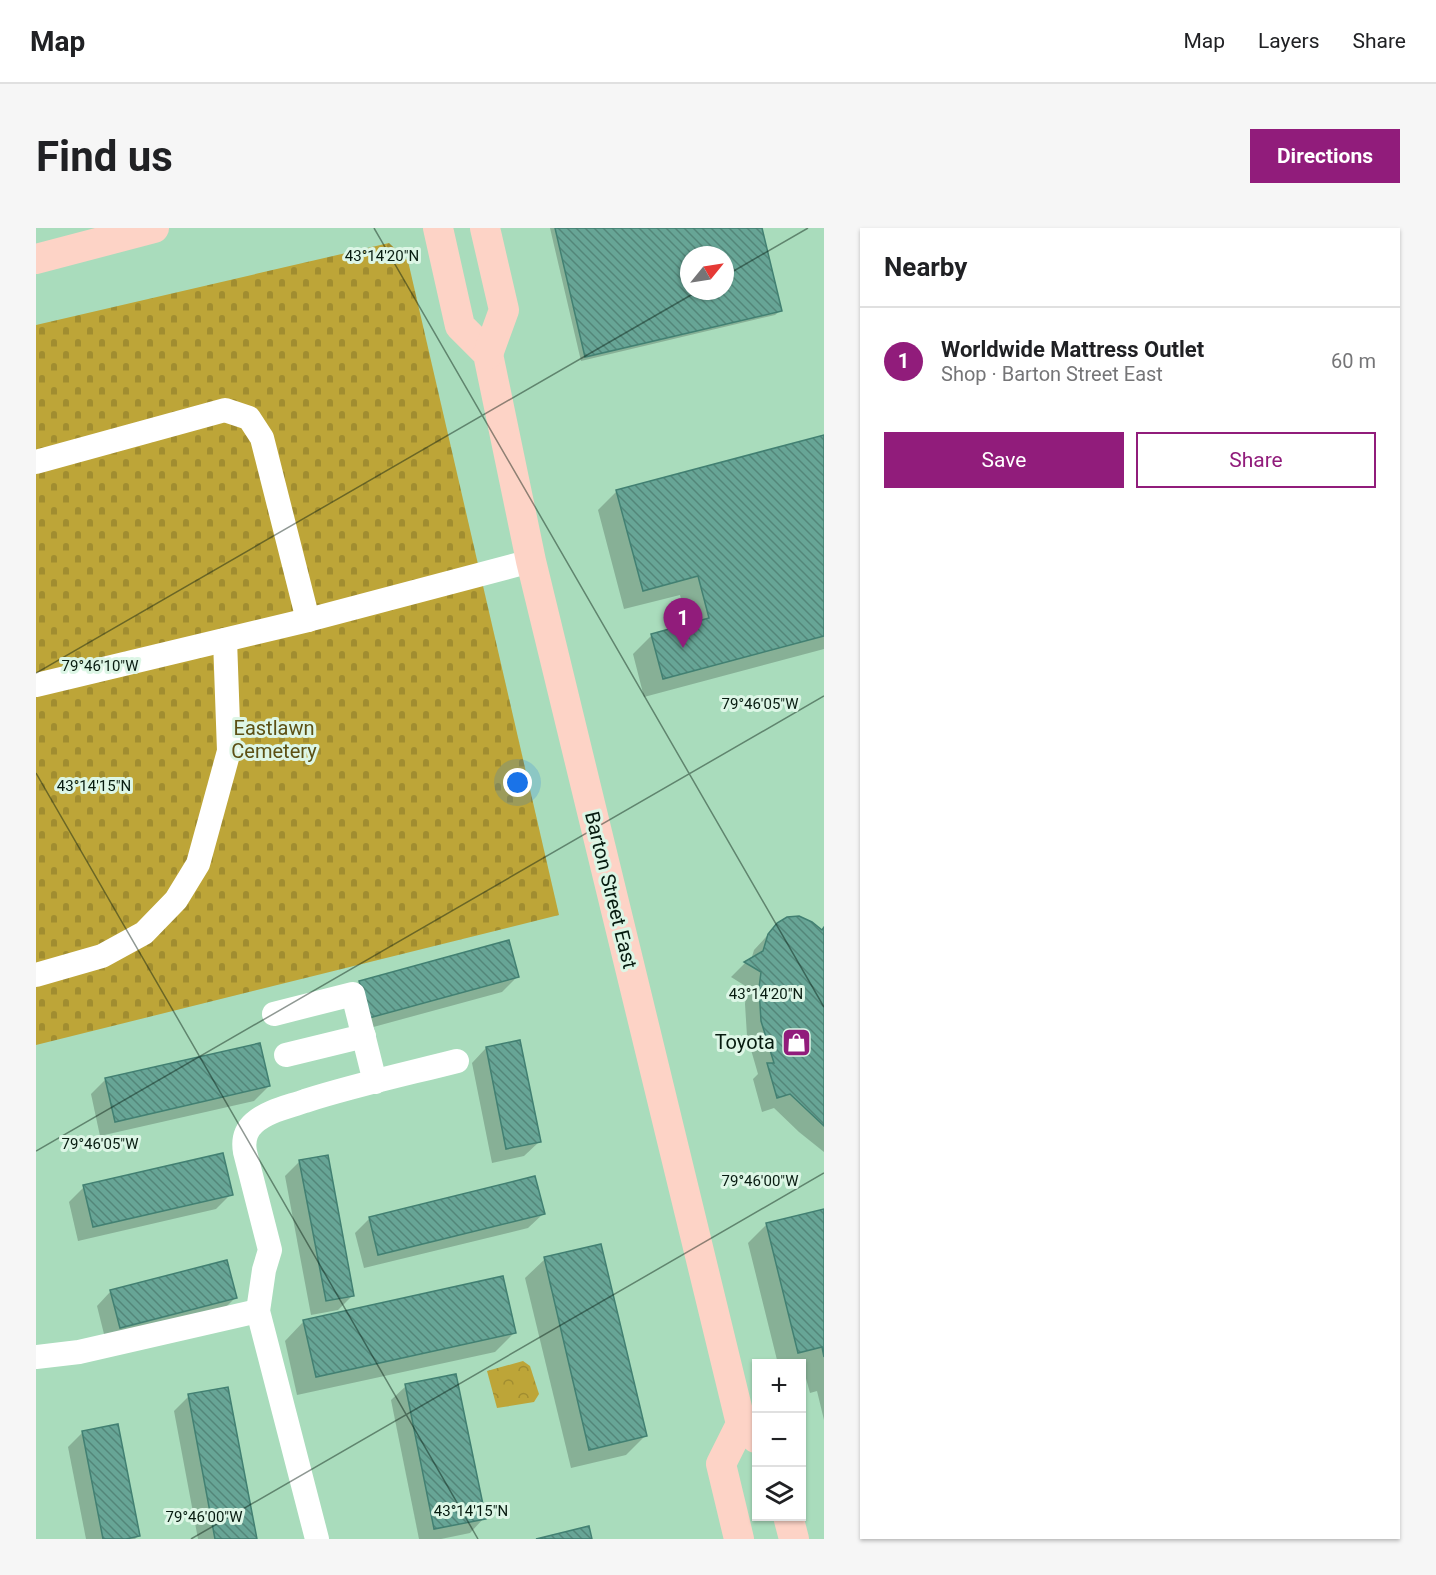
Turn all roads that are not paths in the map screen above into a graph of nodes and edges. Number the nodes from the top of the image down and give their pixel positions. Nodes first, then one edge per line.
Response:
1 (154, 228) edge
2 (438, 228) edge
3 (485, 228) edge
4 (36, 259) edge
5 (488, 354) junction
6 (36, 462) edge
7 (531, 561) junction
8 (308, 620) junction
9 (225, 640) junction
10 (36, 685) edge
11 (36, 975) edge
12 (274, 1014) dead end
13 (364, 1036) junction
14 (286, 1055) dead end
15 (457, 1061) dead end
16 (375, 1082) junction
17 (258, 1311) junction
18 (36, 1358) edge
19 (748, 1431) edge
20 (789, 1521) edge
21 (317, 1539) edge
22 (739, 1539) edge
23 (794, 1539) edge

1 - 4 main road
2 - 5 main road
3 - 5 main road
5 - 7 main road, Barton Street East
6 - 8 lane
7 - 8 lane
7 - 19 main road, Barton Street East
8 - 9 lane
9 - 10 lane
9 - 11 lane
12 - 13 lane
13 - 14 lane
13 - 16 lane
15 - 16 lane
16 - 17 lane
17 - 18 lane
17 - 21 lane
19 - 22 main road, Barton Street East
20 - 23 main road

